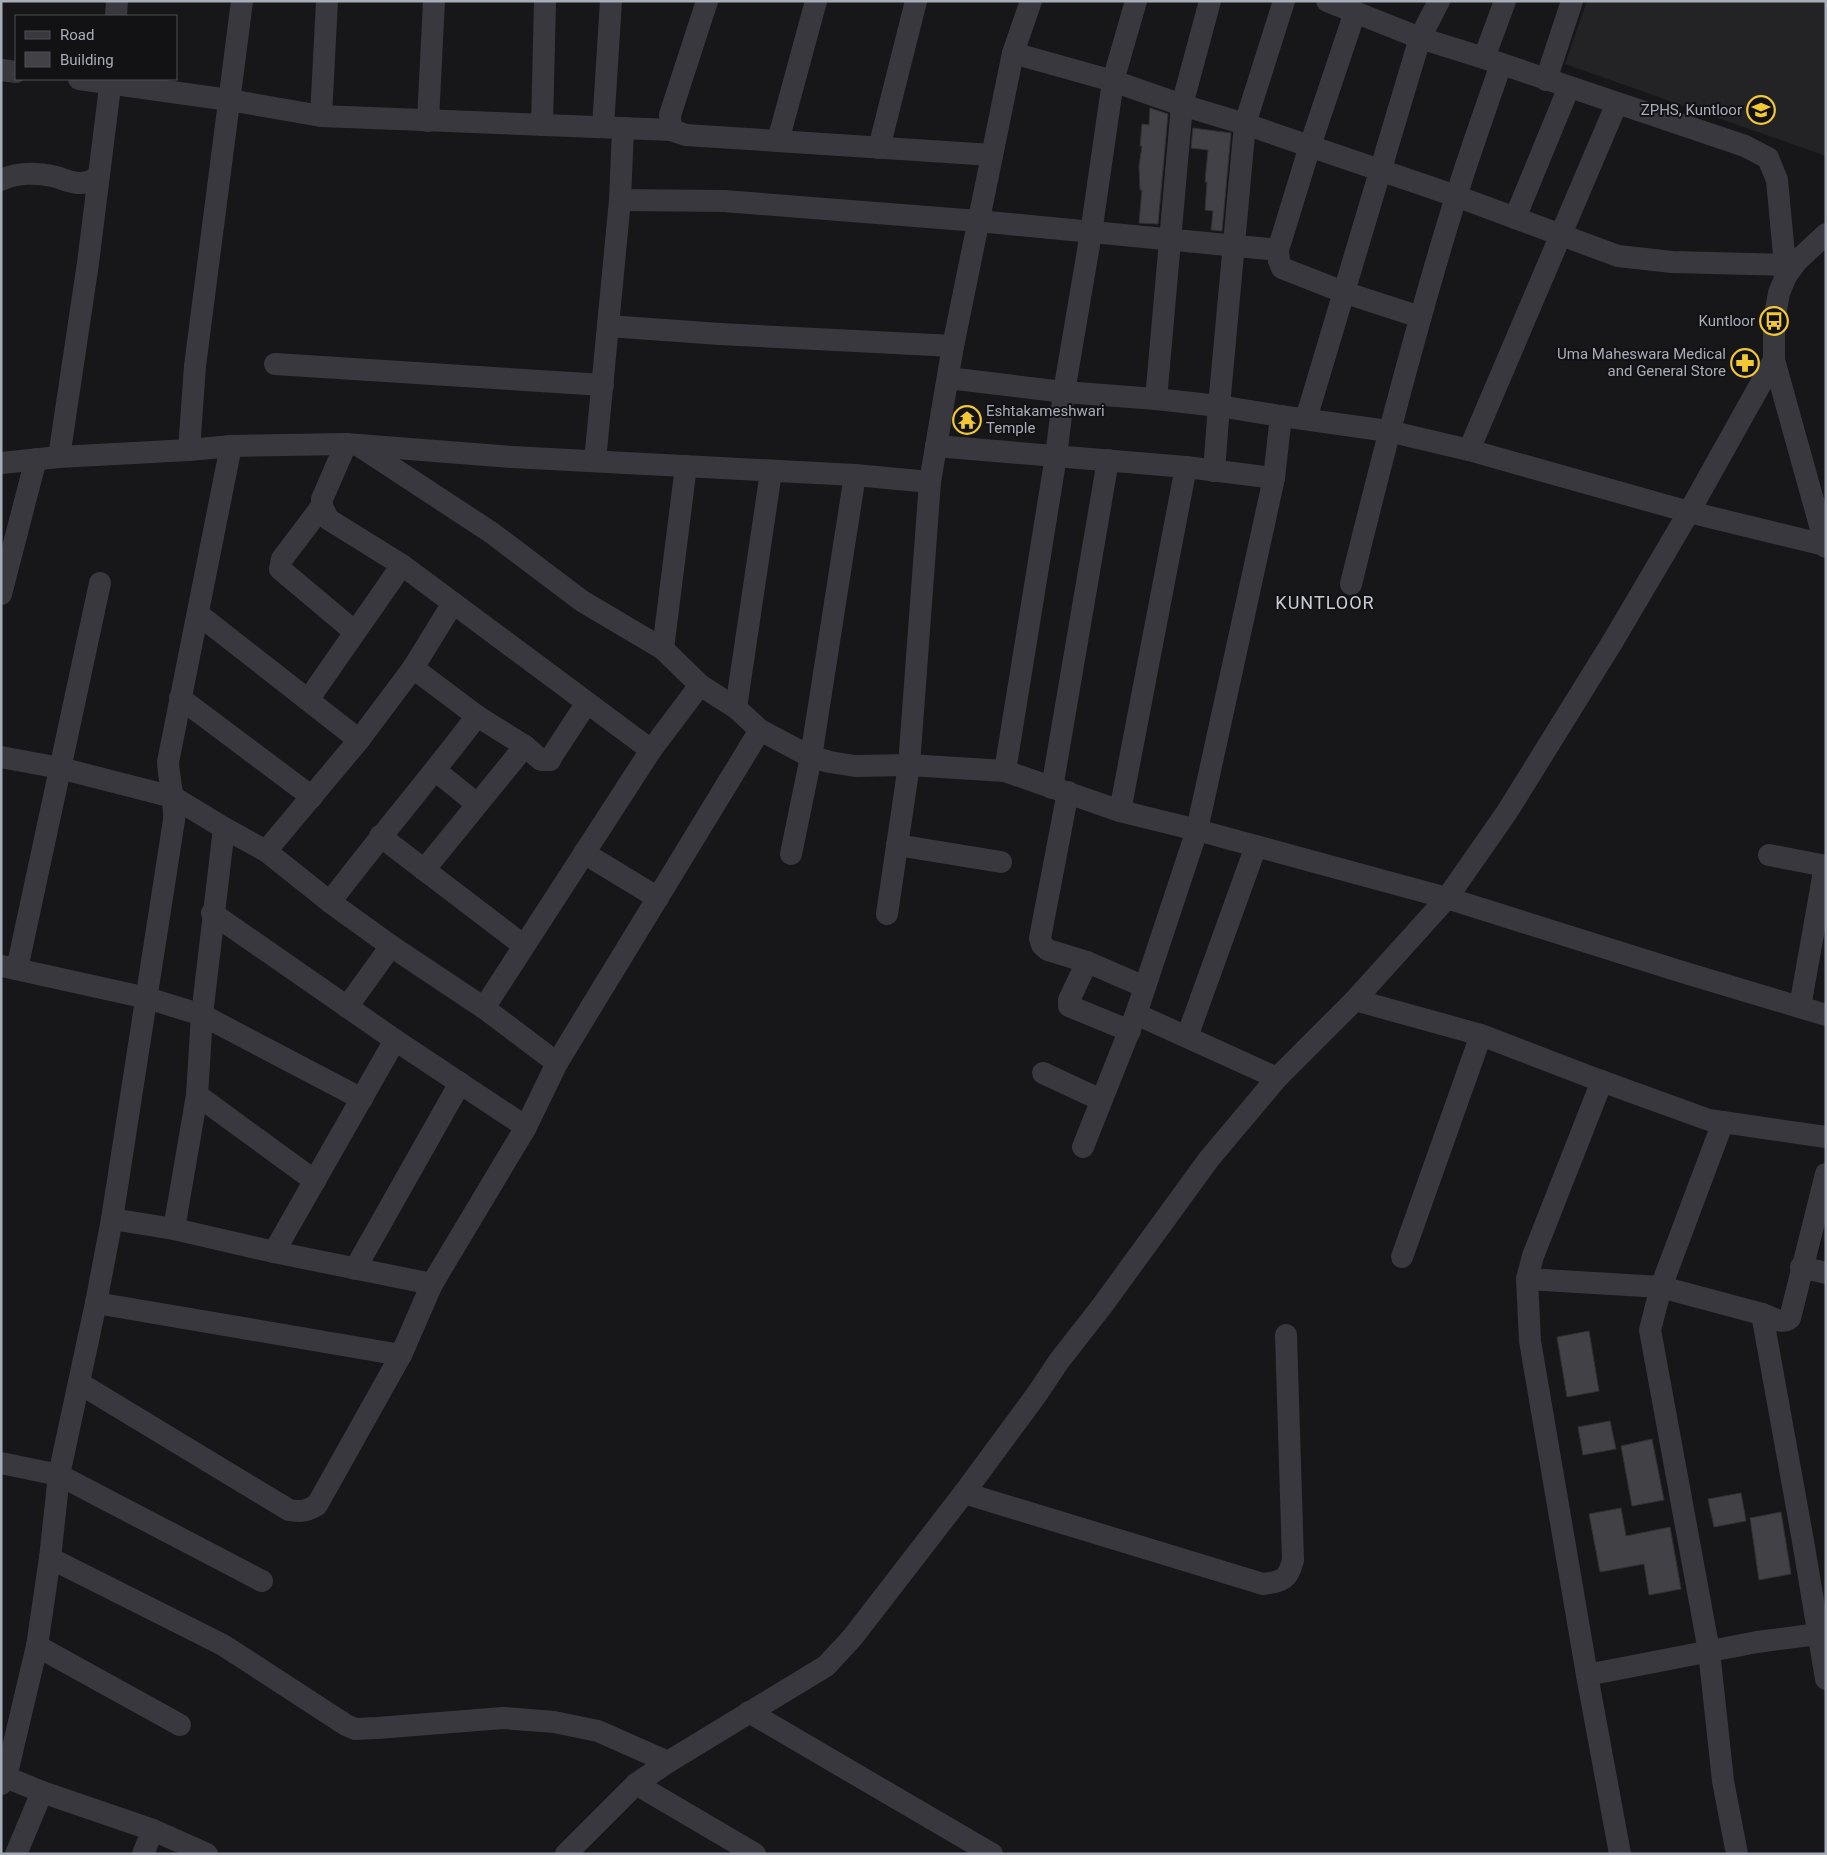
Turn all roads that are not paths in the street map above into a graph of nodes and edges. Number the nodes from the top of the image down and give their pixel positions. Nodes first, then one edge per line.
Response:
1 (117, 1) edge
2 (242, 1) edge
3 (327, 1) edge
4 (434, 1) edge
5 (545, 1) edge
6 (610, 1) edge
7 (707, 1) edge
8 (816, 1) edge
9 (916, 1) edge
10 (1031, 1) edge
11 (1136, 1) edge
12 (1210, 1) edge
13 (1284, 1) edge
14 (1327, 1) edge
15 (1505, 1) edge
16 (1572, 1) edge
17 (1436, 2) edge
18 (1354, 12) junction
19 (116, 15) edge
20 (1420, 38) junction
21 (1013, 53) junction
22 (1493, 61) junction
23 (1, 70) edge
24 (15, 72) edge
25 (95, 80) edge
26 (1546, 80) junction
27 (111, 81) edge
28 (1113, 81) junction
29 (1569, 87) junction
30 (229, 100) junction
31 (1617, 103) junction
32 (1182, 105) junction
33 (321, 116) junction
34 (428, 120) junction
35 (1245, 124) junction
36 (542, 125) junction
37 (613, 128) junction
38 (671, 130) junction
39 (778, 141) junction
40 (1310, 146) junction
41 (879, 148) junction
42 (992, 155) junction
43 (1382, 170) junction
44 (98, 178) junction
45 (1, 180) edge
46 (1456, 196) junction
47 (620, 200) junction
48 (1515, 218) junction
49 (978, 221) junction
50 (1091, 233) junction
51 (1826, 234) edge
52 (1562, 235) junction
53 (1169, 239) junction
54 (1234, 246) junction
55 (1278, 250) junction
56 (1786, 270) junction
57 (1343, 292) junction
58 (1420, 318) junction
59 (608, 326) junction
60 (953, 346) junction
61 (1774, 360) junction
62 (275, 364) dead end
63 (948, 378) junction
64 (603, 385) junction
65 (1064, 392) junction
66 (1156, 399) junction
67 (1219, 406) junction
68 (1281, 416) junction
69 (1306, 419) junction
70 (1388, 431) junction
71 (352, 445) junction
72 (231, 446) junction
73 (936, 446) junction
74 (189, 450) junction
75 (1470, 450) junction
76 (59, 456) junction
77 (1056, 456) junction
78 (36, 459) junction
79 (1108, 460) junction
80 (595, 461) junction
81 (1, 463) edge
82 (686, 466) junction
83 (1186, 467) junction
84 (1214, 471) junction
85 (771, 472) junction
86 (855, 475) junction
87 (1274, 478) junction
88 (930, 482) junction
89 (322, 506) junction
90 (1689, 512) junction
91 (1826, 546) edge
92 (402, 565) junction
93 (100, 583) dead end
94 (1351, 584) dead end
95 (1, 594) edge
96 (453, 603) junction
97 (198, 614) junction
98 (355, 632) junction
99 (663, 649) junction
100 (412, 668) junction
101 (700, 685) junction
102 (180, 698) junction
103 (308, 700) junction
104 (586, 704) junction
105 (736, 708) junction
106 (477, 716) junction
107 (760, 730) junction
108 (359, 740) junction
109 (525, 746) junction
110 (651, 750) junction
111 (1, 757) edge
112 (811, 757) junction
113 (909, 765) junction
114 (60, 768) junction
115 (436, 771) junction
116 (1005, 771) junction
117 (1060, 790) junction
118 (173, 797) junction
119 (312, 797) junction
120 (477, 804) junction
121 (1120, 811) junction
122 (224, 828) junction
123 (1198, 830) junction
124 (380, 836) junction
125 (897, 845) junction
126 (1256, 846) junction
127 (266, 851) junction
128 (584, 852) junction
129 (791, 854) dead end
130 (1769, 855) dead end
131 (1001, 862) dead end
132 (1825, 866) edge
133 (424, 870) junction
134 (658, 898) junction
135 (1447, 898) junction
136 (330, 902) junction
137 (212, 914) junction
138 (887, 914) dead end
139 (523, 945) junction
140 (391, 946) junction
141 (1087, 962) junction
142 (9, 968) edge
143 (1145, 988) junction
144 (147, 998) junction
145 (1355, 1000) junction
146 (348, 1007) junction
147 (1800, 1007) junction
148 (484, 1008) junction
149 (202, 1015) junction
150 (1826, 1015) edge
151 (1133, 1022) junction
152 (1482, 1035) junction
153 (1187, 1037) junction
154 (395, 1040) junction
155 (558, 1063) junction
156 (1043, 1074) dead end
157 (1277, 1078) junction
158 (1602, 1082) junction
159 (460, 1083) junction
160 (196, 1095) junction
161 (362, 1099) junction
162 (1102, 1100) junction
163 (1723, 1122) junction
164 (526, 1127) junction
165 (1826, 1137) edge
166 (1083, 1147) dead end
167 (1826, 1174) edge
168 (315, 1181) junction
169 (112, 1219) junction
170 (174, 1230) junction
171 (274, 1252) junction
172 (1402, 1258) dead end
173 (1801, 1267) junction
174 (355, 1269) junction
175 (1826, 1273) edge
176 (1527, 1279) junction
177 (432, 1284) junction
178 (1661, 1286) junction
179 (96, 1302) junction
180 (1762, 1314) junction
181 (1286, 1335) dead end
182 (401, 1355) junction
183 (79, 1383) junction
184 (1, 1463) edge
185 (59, 1475) junction
186 (964, 1493) junction
187 (50, 1558) junction
188 (262, 1581) dead end
189 (1822, 1634) edge
190 (37, 1646) junction
191 (1708, 1651) junction
192 (1587, 1675) junction
193 (1826, 1679) edge
194 (749, 1712) junction
195 (180, 1725) dead end
196 (668, 1762) junction
197 (3, 1779) edge
198 (636, 1784) junction
199 (42, 1792) junction
200 (153, 1830) junction
201 (16, 1854) edge
202 (143, 1854) edge
203 (206, 1854) edge
204 (566, 1854) edge
205 (755, 1854) edge
206 (992, 1854) edge
207 (1620, 1854) edge
208 (1736, 1854) edge

1 - 19 street
2 - 30 street
3 - 33 street
4 - 34 street
5 - 36 street
6 - 37 street
7 - 38 street
8 - 39 street
9 - 41 street
10 - 21 street
11 - 28 street
12 - 32 street
13 - 35 street
14 - 18 street
15 - 22 street
16 - 26 street
17 - 20 street
18 - 20 street
18 - 40 street
20 - 22 street
20 - 43 street
21 - 28 street
21 - 42 street
22 - 26 street
22 - 46 street
23 - 24 street
25 - 27 street
26 - 29 street
27 - 30 street
27 - 44 street
28 - 32 street
28 - 50 street
29 - 31 street
29 - 48 street
30 - 33 street
30 - 74 street
31 - 52 street
31 - 56 street
32 - 35 street
32 - 53 street
33 - 34 street
34 - 36 street
35 - 40 street
35 - 54 street
36 - 37 street
37 - 38 street
37 - 47 street
38 - 39 street
39 - 41 street
40 - 43 street
40 - 55 street
41 - 42 street
42 - 49 street
43 - 46 street
43 - 57 street
44 - 45 street
44 - 76 street
46 - 48 street
46 - 58 street
47 - 49 street
47 - 59 street
48 - 52 street
49 - 50 street
49 - 60 street
50 - 53 street
50 - 65 street
51 - 56 street
52 - 56 street
52 - 75 street
53 - 54 street
53 - 66 street
54 - 55 street
54 - 67 street
55 - 57 street
56 - 61 street
57 - 58 street
57 - 69 street
58 - 70 street
59 - 60 street
59 - 64 street
60 - 63 street
61 - 90 street
61 - 91 street
62 - 64 street
63 - 65 street
63 - 73 street
64 - 80 street
65 - 66 street
65 - 77 street
66 - 67 street
67 - 68 street
67 - 84 street
68 - 69 street
68 - 87 street
69 - 70 street
70 - 75 street
70 - 94 street
71 - 72 street
71 - 80 street
71 - 89 street
71 - 99 street
72 - 74 street
72 - 97 street
73 - 77 street
73 - 88 street
74 - 76 street
75 - 90 street
76 - 78 street
77 - 79 street
77 - 116 street
78 - 81 street
78 - 95 street
79 - 83 street
79 - 117 street
80 - 82 street
82 - 85 street
82 - 99 street
83 - 84 street
83 - 121 street
84 - 87 street
85 - 86 street
85 - 105 street
86 - 88 street
86 - 112 street
87 - 123 street
88 - 113 street
89 - 92 street
89 - 98 street
90 - 91 street
90 - 135 street
92 - 96 street
92 - 98 street
93 - 114 street
96 - 100 street
96 - 104 street
97 - 102 street
97 - 103 street
98 - 103 street
99 - 101 street
100 - 106 street
100 - 108 street
101 - 105 street
101 - 110 street
102 - 118 street
102 - 119 street
103 - 108 street
104 - 109 street
104 - 110 street
105 - 107 street
106 - 109 street
106 - 115 street
107 - 112 street
107 - 134 street
108 - 119 street
109 - 120 street
110 - 128 street
111 - 114 street
112 - 113 street
112 - 129 street
113 - 116 street
113 - 125 street
114 - 118 street
114 - 142 street
115 - 120 street
115 - 124 street
116 - 117 street
117 - 121 street
117 - 141 street
118 - 122 street
118 - 144 street
119 - 127 street
120 - 133 street
121 - 123 street
122 - 127 street
122 - 137 street
123 - 126 street
123 - 143 street
124 - 133 street
124 - 136 street
125 - 131 street
125 - 138 street
126 - 135 street
126 - 153 street
127 - 136 street
128 - 134 street
128 - 139 street
130 - 132 street
132 - 147 street
133 - 139 street
134 - 155 street
135 - 145 street
135 - 147 street
136 - 140 street
137 - 146 street
137 - 149 street
139 - 148 street
140 - 146 street
140 - 148 street
141 - 143 street
141 - 151 street
142 - 144 street
143 - 151 street
144 - 149 street
144 - 169 street
145 - 152 street
145 - 157 street
146 - 154 street
147 - 150 street
148 - 155 street
149 - 160 street
149 - 161 street
151 - 153 street
151 - 162 street
152 - 158 street
152 - 172 street
153 - 157 street
154 - 159 street
154 - 161 street
155 - 164 street
156 - 162 street
157 - 186 street
158 - 163 street
158 - 176 street
159 - 164 street
159 - 174 street
160 - 168 street
160 - 170 street
161 - 168 street
162 - 166 street
163 - 165 street
163 - 178 street
164 - 177 street
167 - 173 street
168 - 171 street
169 - 170 street
169 - 179 street
170 - 171 street
171 - 174 street
173 - 175 street
173 - 180 street
174 - 177 street
176 - 178 street
176 - 192 street
177 - 182 street
178 - 180 street
178 - 191 street
179 - 182 street
179 - 183 street
180 - 189 street
181 - 186 street
182 - 183 street
183 - 185 street
184 - 185 street
185 - 187 street
185 - 188 street
186 - 194 street
187 - 190 street
187 - 196 street
189 - 191 street
189 - 193 street
190 - 195 street
190 - 197 street
191 - 192 street
191 - 208 street
192 - 207 street
194 - 196 street
194 - 206 street
196 - 198 street
197 - 199 street
198 - 204 street
198 - 205 street
199 - 200 street
199 - 201 street
200 - 202 street
200 - 203 street

